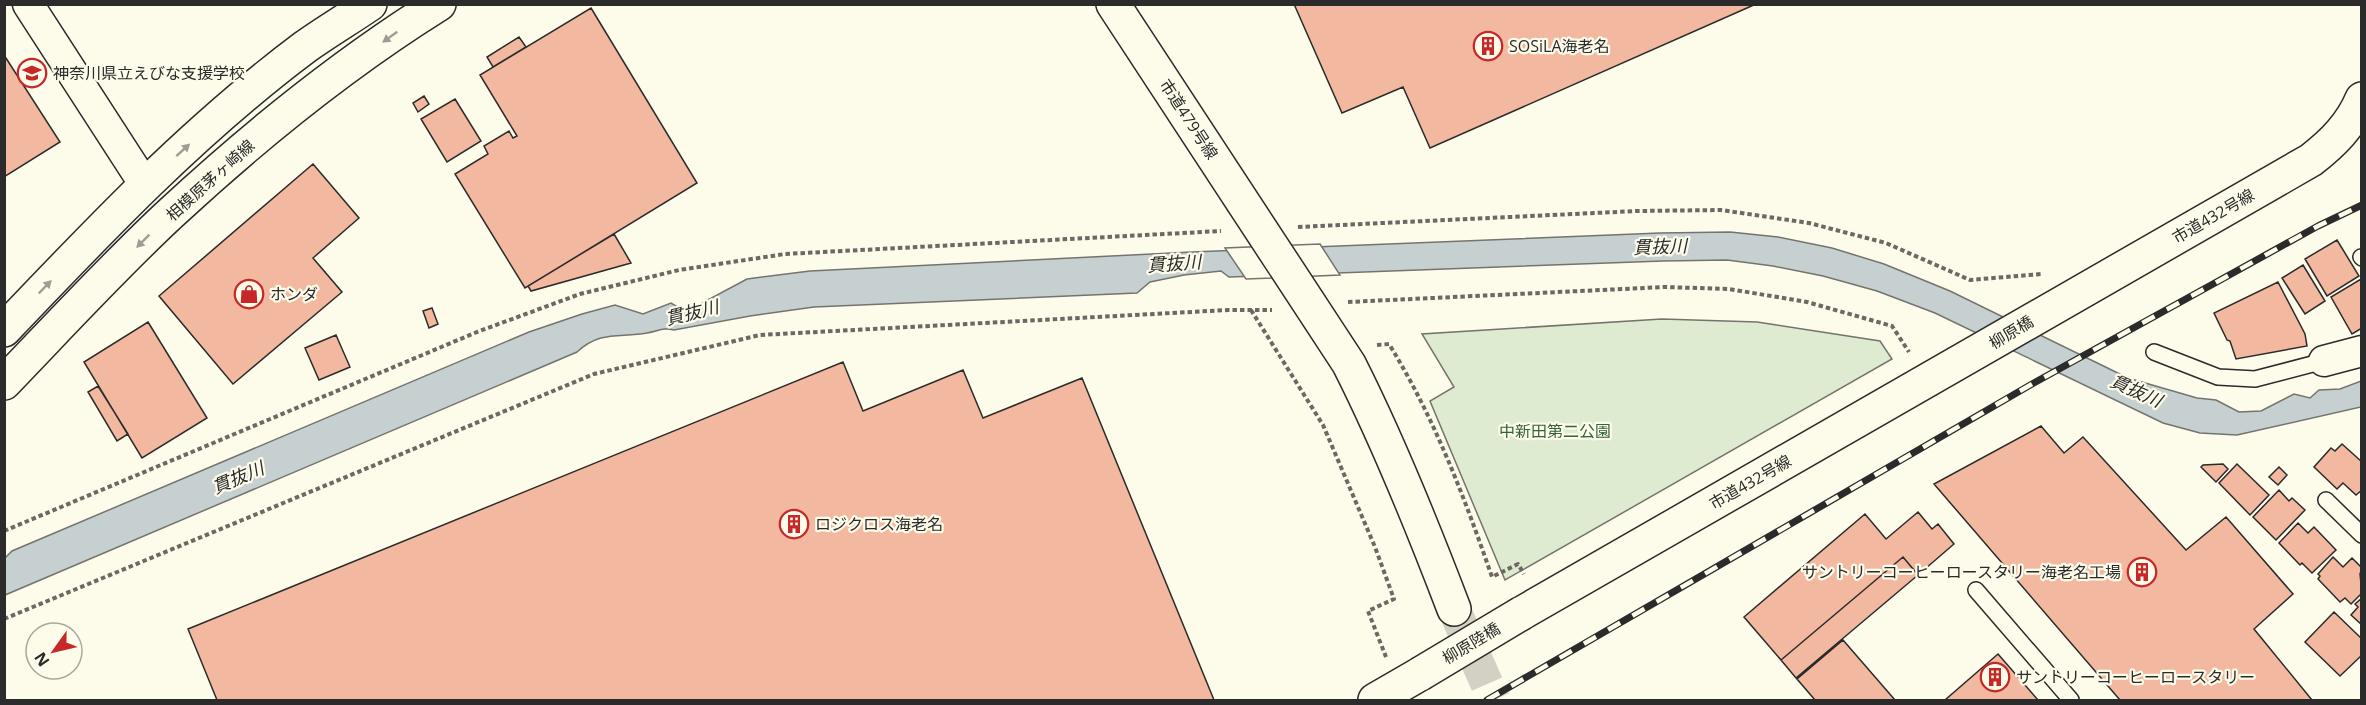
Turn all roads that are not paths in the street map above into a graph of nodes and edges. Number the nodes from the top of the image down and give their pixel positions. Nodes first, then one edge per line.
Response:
1 (28, 4) edge
2 (370, 4) edge
3 (439, 4) edge
4 (1113, 4) edge
5 (2361, 99) edge
6 (145, 185) junction
7 (2045, 312) joint
8 (4, 330) edge
9 (2361, 351) edge
10 (1977, 352) joint
11 (2154, 352) dead end
12 (2324, 361) joint
13 (4, 383) edge
14 (2325, 501) dead end
15 (2361, 535) edge
16 (1976, 590) dead end
17 (1454, 609) tunnel mouth
18 (1522, 613) joint
19 (1375, 700) edge
20 (2071, 700) edge

1 - 6 street
6 -> 2 street
3 -> 13 street, 相模原茅ヶ崎線
4 - 17 street, 市道479号線
5 - 7 street, 市道432号線
8 -> 6 street
7 - 10 street, 柳原橋
9 - 12 street
10 - 18 street, 市道432号線
11 - 12 lane
14 - 15 lane
16 - 20 lane
18 - 19 street, 柳原陸橋, bridge

